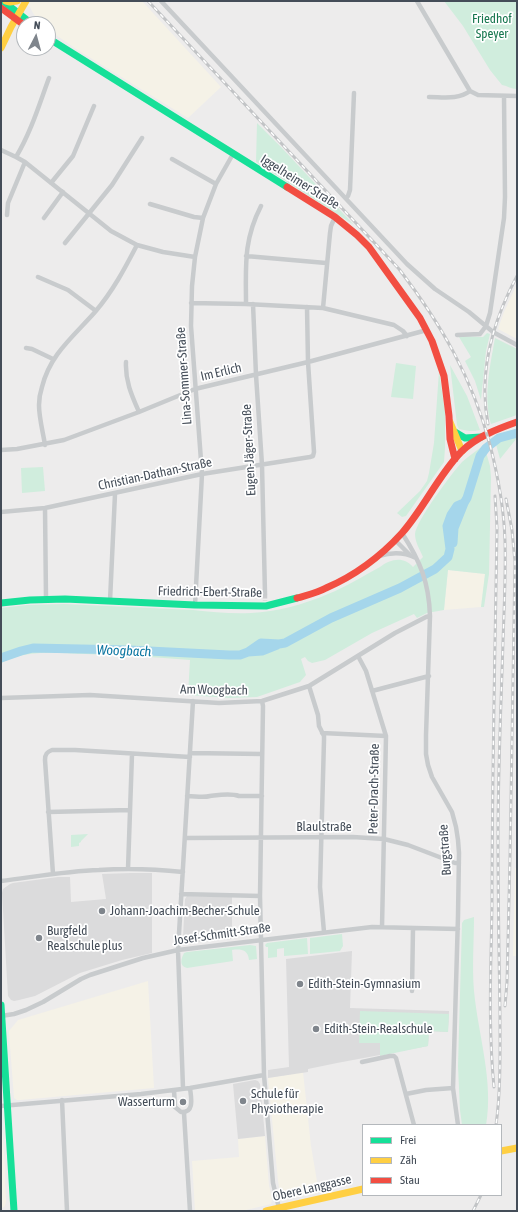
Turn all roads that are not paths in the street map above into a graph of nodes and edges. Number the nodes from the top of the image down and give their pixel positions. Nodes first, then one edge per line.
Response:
1 (3, 1) edge
2 (6, 1) edge
3 (17, 1) edge
4 (26, 1) edge
5 (161, 1) edge
6 (418, 1) edge
7 (1, 8) edge
8 (17, 16) junction
9 (16, 18) edge
10 (56, 43) edge
11 (1, 48) edge
12 (49, 78) dead end
13 (470, 91) junction
14 (354, 93) dead end
15 (504, 96) junction
16 (517, 96) edge
17 (429, 97) dead end
18 (94, 106) dead end
19 (142, 138) dead end
20 (1, 150) edge
21 (234, 154) junction
22 (16, 157) junction
23 (172, 159) dead end
24 (25, 162) junction
25 (51, 183) junction
26 (216, 184) junction
27 (63, 192) junction
28 (346, 198) junction
29 (150, 204) dead end
30 (260, 206) dead end
31 (88, 213) junction
32 (7, 215) dead end
33 (335, 217) junction
34 (44, 218) dead end
35 (203, 218) junction
36 (65, 243) dead end
37 (137, 245) junction
38 (246, 256) junction
39 (195, 257) junction
40 (326, 263) junction
41 (38, 277) dead end
42 (191, 303) junction
43 (246, 304) junction
44 (253, 304) junction
45 (307, 307) junction
46 (323, 308) junction
47 (96, 311) junction
48 (486, 326) junction
49 (427, 330) junction
50 (457, 335) dead end
51 (407, 336) junction
52 (517, 345) edge
53 (26, 348) dead end
54 (53, 359) junction
55 (126, 362) dead end
56 (308, 362) junction
57 (256, 375) junction
58 (196, 389) junction
59 (139, 412) junction
60 (450, 422) junction
61 (517, 422) edge
62 (455, 432) junction
63 (481, 437) junction
64 (45, 444) junction
65 (1, 450) edge
66 (462, 451) junction
67 (455, 459) junction
68 (262, 465) junction
69 (202, 474) junction
70 (115, 494) junction
71 (45, 508) junction
72 (1, 512) edge
73 (402, 533) junction
74 (395, 540) junction
75 (411, 556) junction
76 (376, 557) junction
77 (417, 560) junction
78 (265, 594) tunnel mouth
79 (46, 599) junction
80 (110, 601) junction
81 (1, 603) edge
82 (196, 605) junction
83 (430, 616) junction
84 (358, 656) junction
85 (429, 676) junction
86 (309, 686) junction
87 (372, 691) junction
88 (1, 698) edge
89 (193, 701) junction
90 (262, 701) junction
91 (322, 733) junction
92 (386, 736) junction
93 (132, 754) junction
94 (262, 754) junction
95 (190, 755) junction
96 (187, 796) junction
97 (262, 796) junction
98 (130, 810) junction
99 (48, 812) junction
100 (322, 837) junction
101 (185, 838) junction
102 (261, 838) junction
103 (384, 839) junction
104 (459, 863) junction
105 (128, 869) junction
106 (183, 872) junction
107 (53, 874) junction
108 (1, 881) edge
109 (181, 894) junction
110 (260, 896) junction
111 (382, 927) junction
112 (413, 928) junction
113 (458, 929) junction
114 (324, 932) junction
115 (260, 940) junction
116 (178, 950) junction
117 (412, 991) dead end
118 (1, 1005) edge
119 (1, 1016) edge
120 (362, 1062) dead end
121 (264, 1075) junction
122 (183, 1088) junction
123 (190, 1088) junction
124 (453, 1088) junction
125 (174, 1090) junction
126 (406, 1094) junction
127 (62, 1100) junction
128 (4, 1105) edge
129 (184, 1113) junction
130 (414, 1124) edge
131 (458, 1124) edge
132 (517, 1148) edge
133 (504, 1150) edge
134 (362, 1189) edge
135 (279, 1208) junction
136 (14, 1211) edge
137 (67, 1211) edge
138 (190, 1211) edge
139 (266, 1211) edge

1 - 8 main road
2 - 3 main road
4 - 8 main road
5 - 28 street
6 - 13 street
7 - 8 main road
9 - 11 main road
10 - 21 main road, Iggelheimer Straße
12 - 22 street
13 - 15 street
13 - 17 street
14 - 28 street
15 - 16 street
15 - 48 street
18 - 25 street
19 - 31 street
20 - 22 street
21 - 26 street, Lina-Sommer-Straße
21 - 33 main road, Iggelheimer Straße
22 - 24 street
23 - 26 street
24 - 25 street
24 - 32 street
25 - 27 street
26 - 35 street, Lina-Sommer-Straße
27 - 31 street
27 - 34 street
28 - 48 street
29 - 35 street
30 - 38 street
31 - 36 street
31 - 37 street
33 - 40 street
33 - 49 main road, Iggelheimer Straße
35 - 39 street, Lina-Sommer-Straße
37 - 39 street
37 - 47 street
38 - 40 street
38 - 43 street
39 - 42 street, Lina-Sommer-Straße
40 - 46 street
41 - 47 street
42 - 43 street
42 - 58 street, Lina-Sommer-Straße
43 - 44 street
44 - 45 street
44 - 57 street, Eugen-Jäger-Straße
45 - 46 street
45 - 56 street
46 - 51 street
47 - 54 street
48 - 50 street
48 - 52 street
49 - 51 street, Im Erlich
49 - 60 main road, Iggelheimer Straße
51 - 56 street, Im Erlich
53 - 54 street
54 - 64 street
55 - 59 street
56 - 57 street, Im Erlich
56 - 68 street, Christian-Dathan-Straße
57 - 58 street, Im Erlich
57 - 68 street, Eugen-Jäger-Straße
58 - 59 street, Im Erlich
58 - 69 street, Lina-Sommer-Straße
59 - 64 street, Im Erlich
60 - 62 main road, Iggelheimer Straße
60 - 67 main road, Iggelheimer Straße
61 - 63 main road, Friedrich-Ebert-Straße
62 - 63 main road
62 - 66 main road, Iggelheimer Straße
63 - 66 main road, Friedrich-Ebert-Straße
64 - 65 street, Im Erlich
66 - 67 main road, Friedrich-Ebert-Straße
67 - 73 main road, Friedrich-Ebert-Straße
68 - 69 street, Christian-Dathan-Straße
68 - 78 street, Eugen-Jäger-Straße
69 - 70 street, Christian-Dathan-Straße
69 - 82 street, Lina-Sommer-Straße
70 - 71 street, Christian-Dathan-Straße
70 - 80 street
71 - 72 street, Christian-Dathan-Straße
71 - 79 street
73 - 74 main road, Friedrich-Ebert-Straße
73 - 77 street, Burgstraße
74 - 75 street
74 - 76 main road, Friedrich-Ebert-Straße
75 - 76 street
75 - 77 street
76 - 82 main road, Friedrich-Ebert-Straße
77 - 83 street, Burgstraße
79 - 80 main road, Friedrich-Ebert-Straße
79 - 81 main road, Friedrich-Ebert-Straße
80 - 82 main road, Friedrich-Ebert-Straße
83 - 84 street, Am Woogbach
83 - 85 street, Burgstraße
84 - 86 street, Am Woogbach
84 - 87 street, Peter-Drach-Straße
85 - 87 street
85 - 104 street, Burgstraße
86 - 90 street, Am Woogbach
86 - 91 street
87 - 92 street, Peter-Drach-Straße
88 - 89 street, Am Woogbach
89 - 90 street, Am Woogbach
89 - 95 street
90 - 94 street
91 - 92 street
91 - 100 street
92 - 103 street, Peter-Drach-Straße
93 - 95 street
93 - 98 street
93 - 99 street
94 - 95 street
94 - 97 street
95 - 96 street
96 - 97 street
96 - 101 street
97 - 102 street
98 - 99 street
98 - 105 street
99 - 107 street
100 - 102 street, Blaulstraße
100 - 103 street, Blaulstraße
100 - 114 street
101 - 102 street, Blaulstraße
101 - 106 street
102 - 110 street
103 - 104 street, Blaulstraße
103 - 111 street, Peter-Drach-Straße
104 - 113 street, Burgstraße
105 - 106 street
105 - 107 street
106 - 109 street
107 - 108 street
109 - 110 street
109 - 116 street
110 - 115 street
111 - 112 street, Josef-Schmitt-Straße
111 - 114 street, Josef-Schmitt-Straße
112 - 113 street, Josef-Schmitt-Straße
112 - 117 street
113 - 124 street, Burgstraße
114 - 115 street, Josef-Schmitt-Straße
115 - 116 street, Josef-Schmitt-Straße
115 - 121 street
116 - 119 street, Josef-Schmitt-Straße
116 - 122 street
118 - 119 main road
119 - 128 main road
120 - 126 street
121 - 123 street
121 - 135 street
122 - 123 street
122 - 125 street
123 - 129 street
124 - 126 street
124 - 131 street, Burgstraße
125 - 127 street
125 - 129 street
126 - 130 street
127 - 128 street
127 - 137 street
128 - 136 main road
129 - 138 street
132 - 133 main road
134 - 135 main road, Obere Langgasse
135 - 139 main road, Obere Langgasse

